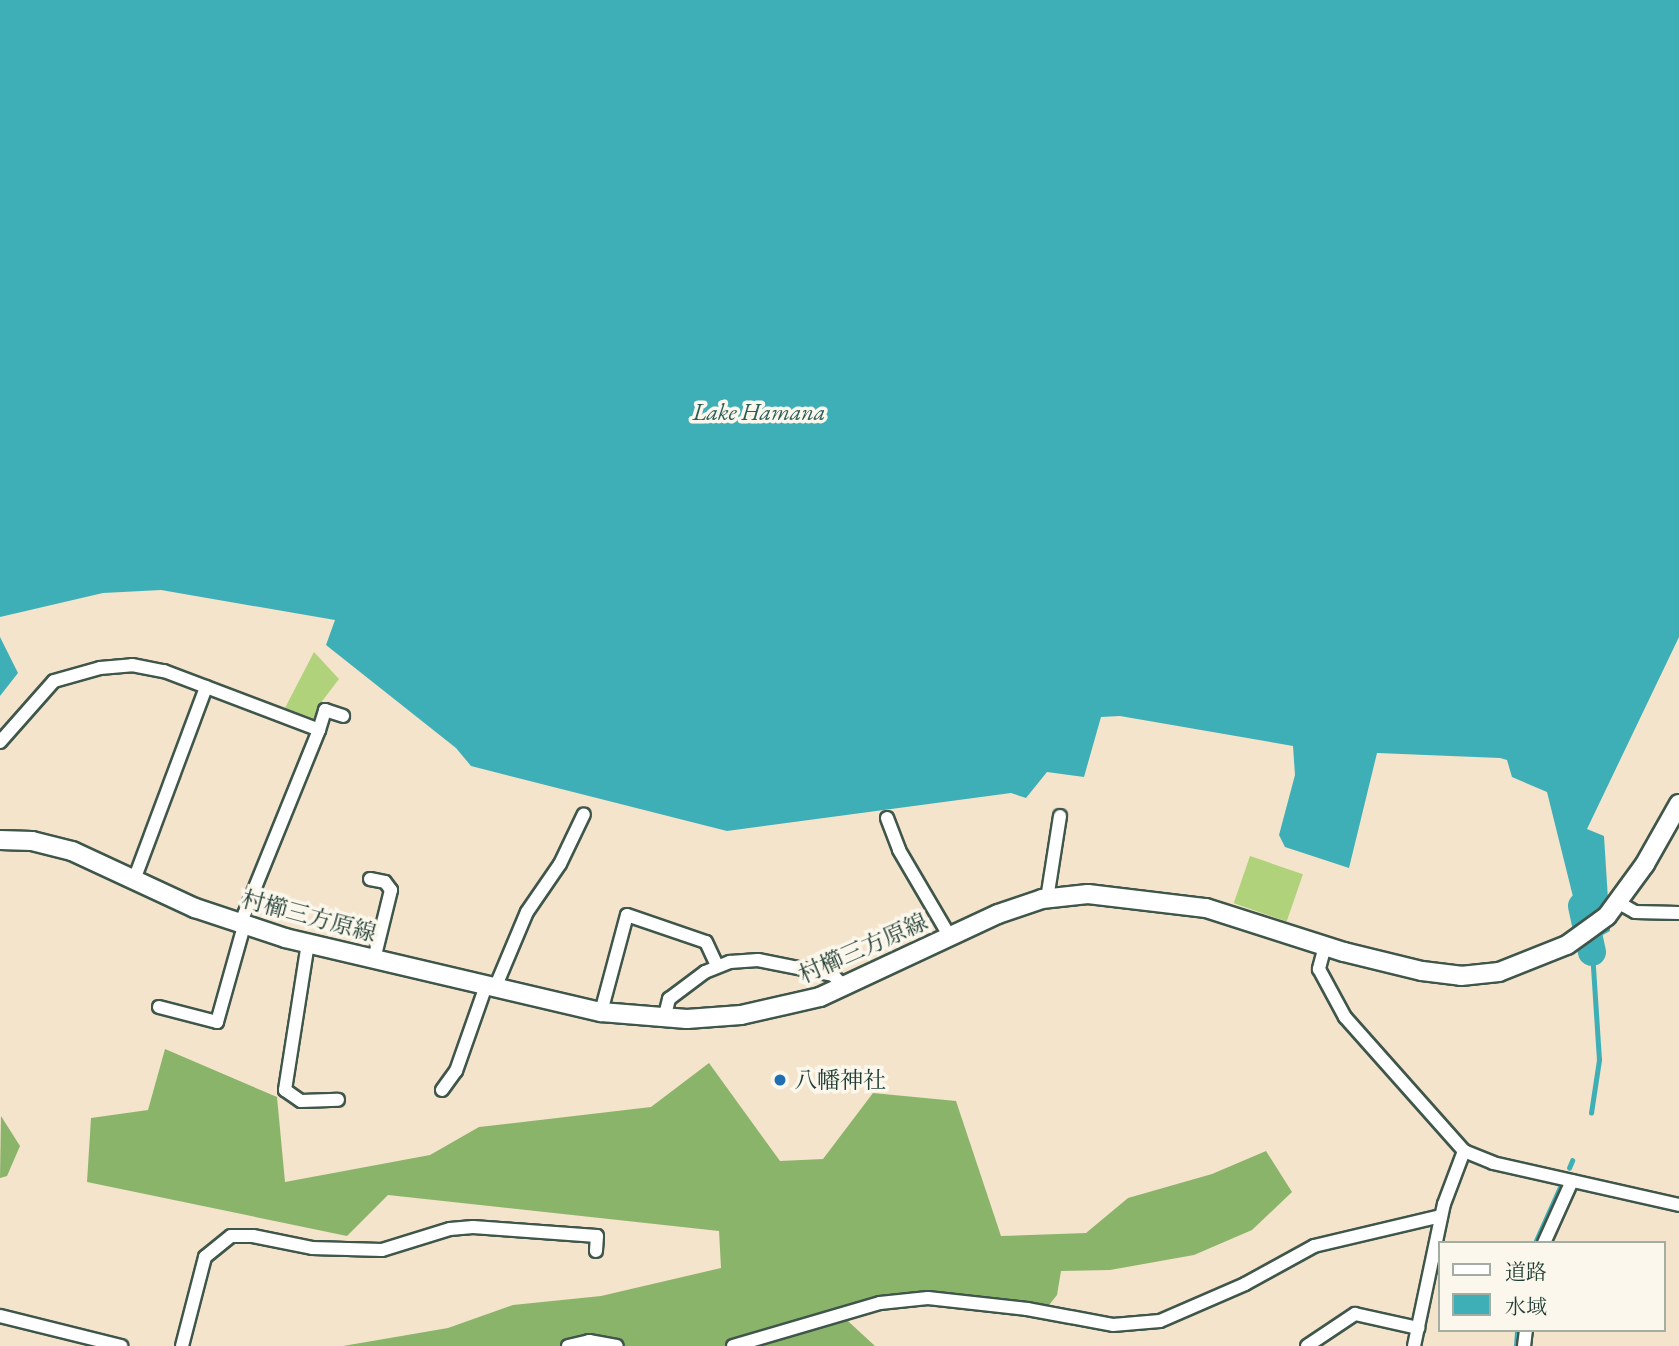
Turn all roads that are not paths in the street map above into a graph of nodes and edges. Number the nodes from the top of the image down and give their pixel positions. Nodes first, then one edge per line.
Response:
1 (206, 687) junction
2 (343, 716) dead end
3 (319, 730) junction
4 (0, 742) edge
5 (1679, 804) edge
6 (584, 814) dead end
7 (1060, 816) dead end
8 (887, 818) dead end
9 (0, 840) edge
10 (370, 879) dead end
11 (134, 880) junction
12 (1047, 899) junction
13 (1619, 903) junction
14 (1679, 913) edge
15 (242, 925) junction
16 (950, 937) junction
17 (308, 943) junction
18 (1325, 946) junction
19 (374, 959) junction
20 (717, 966) junction
21 (491, 987) junction
22 (845, 988) junction
23 (159, 1007) dead end
24 (601, 1012) junction
25 (664, 1019) junction
26 (442, 1090) dead end
27 (338, 1100) dead end
28 (1464, 1151) junction
29 (1572, 1181) junction
30 (1679, 1205) edge
31 (1441, 1216) junction
32 (1545, 1241) edge
33 (596, 1251) dead end
34 (0, 1316) edge
35 (1418, 1328) junction
36 (121, 1346) edge
37 (182, 1346) edge
38 (568, 1346) edge
39 (617, 1346) edge
40 (733, 1346) edge
41 (1307, 1346) edge
42 (1415, 1346) edge

1 - 3 street
1 - 4 street
1 - 11 street
2 - 3 street
3 - 15 street
5 - 13 main road, 村櫛三方原線
6 - 21 street
7 - 12 street
8 - 16 street
9 - 11 main road, 村櫛三方原線
10 - 19 street
11 - 15 main road, 村櫛三方原線
12 - 16 main road, 村櫛三方原線
12 - 18 main road, 村櫛三方原線
13 - 14 street
13 - 18 main road, 村櫛三方原線
15 - 17 main road, 村櫛三方原線
15 - 23 street
16 - 22 main road, 村櫛三方原線
17 - 19 main road, 村櫛三方原線
17 - 27 street
18 - 28 street
19 - 21 main road, 村櫛三方原線
20 - 22 street
20 - 24 street
20 - 25 street
21 - 24 main road, 村櫛三方原線
21 - 26 street
22 - 25 main road, 村櫛三方原線
24 - 25 main road, 村櫛三方原線
28 - 29 street
28 - 31 street
29 - 30 street
29 - 32 street
31 - 35 street
31 - 40 street
33 - 37 street
34 - 36 street
35 - 41 street
35 - 42 street
38 - 39 street

